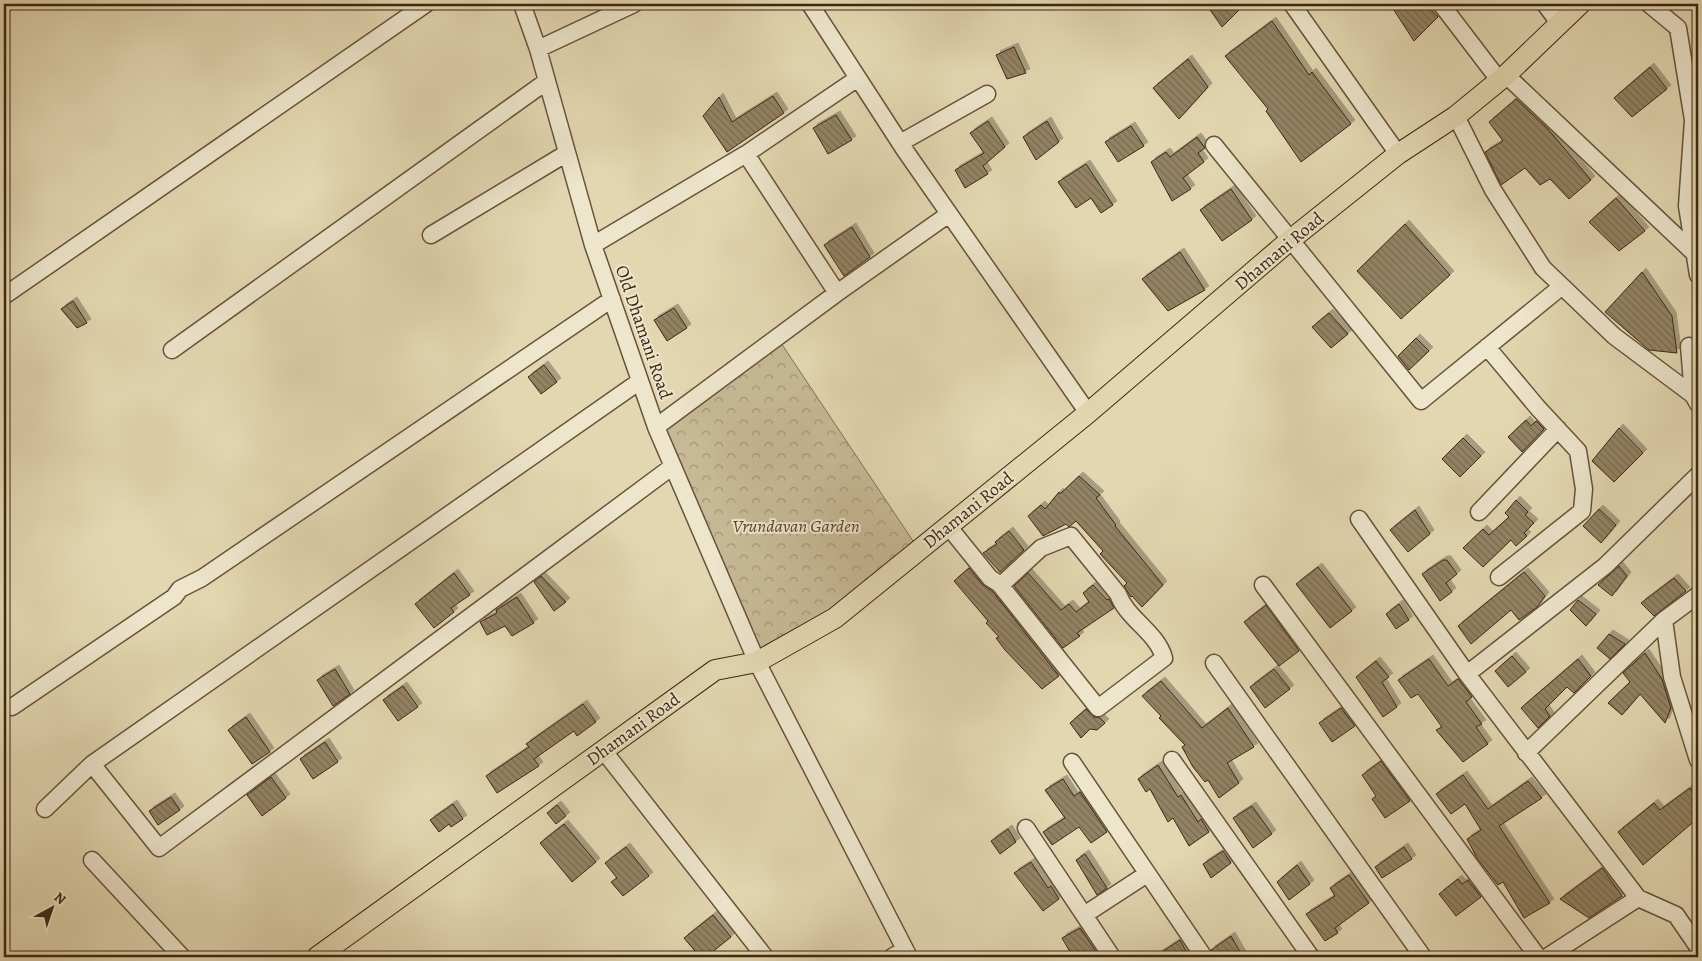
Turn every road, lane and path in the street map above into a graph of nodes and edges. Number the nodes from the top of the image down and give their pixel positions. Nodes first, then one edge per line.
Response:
1 (426, 4) edge
2 (522, 4) edge
3 (634, 4) edge
4 (810, 4) edge
5 (1292, 4) edge
6 (1441, 4) edge
7 (1545, 4) edge
8 (1580, 4) edge
9 (1649, 4) edge
10 (1559, 24) junction
11 (538, 49) junction
12 (858, 78) junction
13 (1503, 78) junction
14 (547, 81) junction
15 (987, 94) dead end
16 (1456, 116) junction
17 (1696, 121) edge
18 (900, 143) junction
19 (1214, 145) dead end
20 (567, 153) junction
21 (746, 154) junction
22 (1398, 154) junction
23 (950, 214) junction
24 (431, 235) dead end
25 (1290, 241) junction
26 (593, 245) junction
27 (1693, 252) junction
28 (1698, 276) edge
29 (1561, 287) junction
30 (837, 293) junction
31 (4, 296) edge
32 (612, 299) junction
33 (1689, 346) dead end
34 (1487, 347) junction
35 (172, 350) dead end
36 (640, 381) junction
37 (1696, 399) edge
38 (1088, 413) junction
39 (656, 427) junction
40 (1558, 429) junction
41 (673, 466) junction
42 (1698, 476) edge
43 (1479, 512) dead end
44 (1359, 518) dead end
45 (948, 526) junction
46 (1499, 577) dead end
47 (1263, 585) dead end
48 (1001, 586) dead end
49 (1698, 596) edge
50 (1664, 620) junction
51 (757, 662) junction
52 (1214, 663) dead end
53 (1467, 674) junction
54 (12, 707) dead end
55 (603, 750) junction
56 (1526, 753) junction
57 (1172, 760) dead end
58 (1698, 760) edge
59 (1072, 762) dead end
60 (92, 764) junction
61 (45, 809) dead end
62 (1026, 828) dead end
63 (92, 860) dead end
64 (1147, 874) junction
65 (1638, 898) junction
66 (1084, 914) junction
67 (1698, 946) edge
68 (1558, 954) edge
69 (902, 955) edge
70 (182, 957) edge
71 (317, 957) edge
72 (765, 957) edge
73 (1112, 957) edge
74 (1204, 957) edge
75 (1311, 957) edge
76 (1423, 957) edge
77 (1538, 957) edge

1 - 31 street
2 - 11 street, Old Dhamani Road
3 - 11 street
4 - 12 street
5 - 22 street
6 - 13 street
7 - 10 street
8 - 10 main road, Dhamani Road
9 - 17 street
10 - 13 main road, Dhamani Road
11 - 14 street, Old Dhamani Road
12 - 18 street
12 - 21 street
13 - 16 main road, Dhamani Road
13 - 27 street
14 - 20 street, Old Dhamani Road
14 - 35 street
15 - 18 street
16 - 22 main road, Dhamani Road
16 - 29 street
17 - 27 street
18 - 23 street
19 - 25 street
20 - 24 street
20 - 26 street, Old Dhamani Road
21 - 26 street
21 - 30 street
22 - 25 main road, Dhamani Road
23 - 30 street
23 - 38 street
25 - 34 street
25 - 38 main road, Dhamani Road
26 - 32 street, Old Dhamani Road
27 - 28 street
29 - 34 street
29 - 37 street
30 - 39 street
32 - 36 street, Old Dhamani Road
32 - 54 street
33 - 37 street
34 - 40 street
36 - 39 street, Old Dhamani Road
36 - 60 street
38 - 45 main road, Dhamani Road
39 - 41 street, Old Dhamani Road
40 - 43 street
40 - 46 street
41 - 51 street, Old Dhamani Road
41 - 60 street
42 - 53 street
44 - 53 street
45 - 48 street
45 - 51 main road, Dhamani Road
47 - 77 street
49 - 50 street
50 - 56 street
50 - 58 street
51 - 55 main road, Dhamani Road
51 - 69 street, Old Dhamani Road
52 - 76 street
53 - 56 street
55 - 71 main road, Dhamani Road
55 - 72 street
56 - 65 street
57 - 75 street
59 - 64 street
60 - 61 street
62 - 66 street
63 - 70 street
64 - 66 street
64 - 74 street
65 - 67 street
65 - 68 street
66 - 73 street

